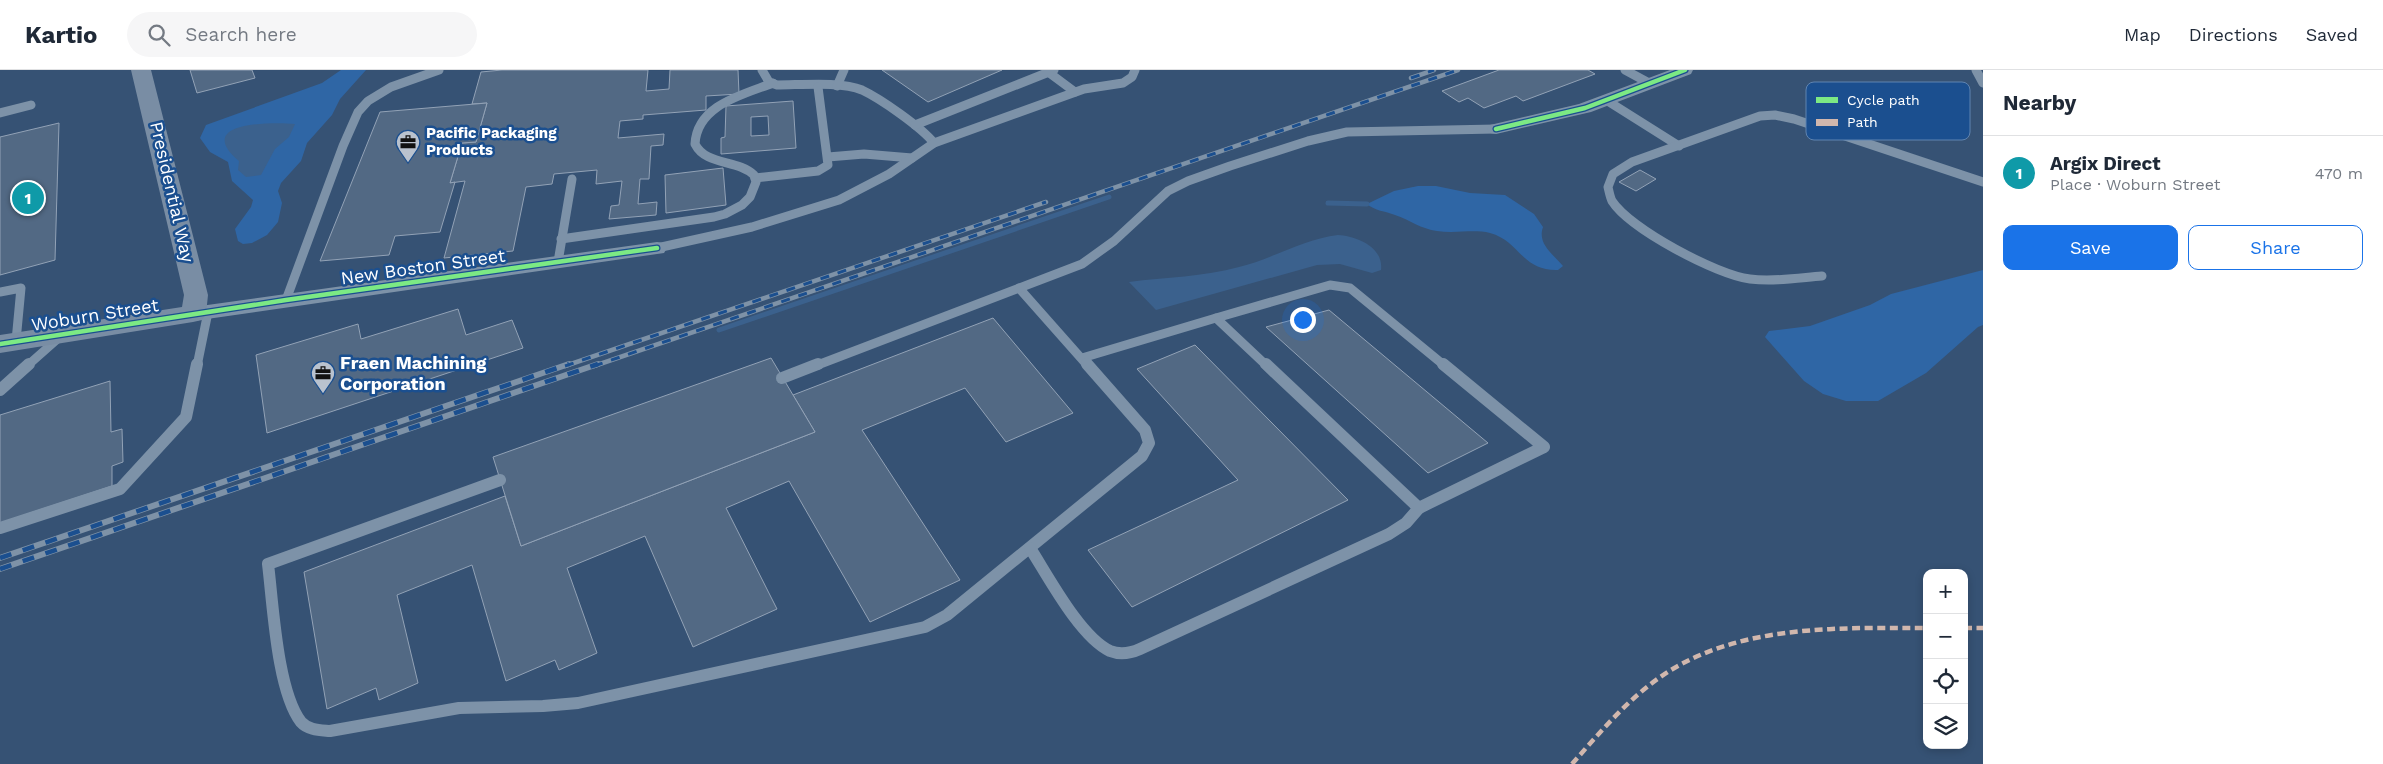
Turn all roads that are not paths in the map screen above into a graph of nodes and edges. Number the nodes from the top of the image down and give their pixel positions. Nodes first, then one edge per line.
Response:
1 (141, 70) edge
2 (439, 70) edge
3 (762, 70) edge
4 (844, 70) edge
5 (1136, 70) edge
6 (1625, 70) edge
7 (1976, 70) edge
8 (1051, 71) edge
9 (1676, 71) edge
10 (773, 83) junction
11 (1983, 83) edge
12 (1649, 84) junction
13 (837, 86) junction
14 (818, 87) junction
15 (1075, 92) junction
16 (1606, 100) junction
17 (31, 105) dead end
18 (0, 113) edge
19 (1806, 123) edge
20 (915, 125) junction
21 (1496, 129) joint
22 (1857, 140) edge
23 (934, 143) junction
24 (1679, 146) junction
25 (828, 157) junction
26 (912, 158) junction
27 (755, 178) junction
28 (572, 179) dead end
29 (1983, 182) edge
30 (561, 239) junction
31 (656, 248) joint
32 (558, 262) junction
33 (1822, 276) dead end
34 (1019, 288) junction
35 (0, 292) edge
36 (286, 300) junction
37 (201, 313) junction
38 (1216, 318) junction
39 (63, 334) junction
40 (8, 343) edge
41 (1082, 358) junction
42 (782, 378) dead end
43 (0, 390) edge
44 (500, 480) dead end
45 (1419, 508) junction
46 (0, 528) edge
47 (1030, 548) junction

1 - 37 street, Presidential Way
2 - 36 lane
3 - 10 lane
4 - 13 lane
5 - 15 lane
6 - 12 lane
7 - 11 lane
8 - 15 lane
8 - 20 lane
9 - 12 street
10 - 14 lane
10 - 27 lane
12 - 16 street
13 - 14 lane
13 - 20 lane
14 - 25 lane
15 - 23 lane
16 - 21 street
16 - 24 lane
17 - 18 lane
19 - 24 lane
20 - 23 lane
21 - 34 lane
22 - 29 lane
23 - 26 lane
24 - 33 lane
25 - 26 lane
25 - 27 lane
26 - 31 lane
27 - 30 lane
28 - 30 lane
30 - 32 lane
31 - 32 street, New Boston Street
32 - 36 street, New Boston Street
34 - 41 lane
34 - 42 lane
35 - 40 lane
36 - 37 street, New Boston Street
37 - 39 street, Woburn Street
37 - 46 lane
38 - 41 lane
38 - 45 lane
38 - 45 lane
39 - 40 street, Woburn Street
39 - 43 lane
41 - 47 lane
44 - 47 lane
45 - 47 lane

